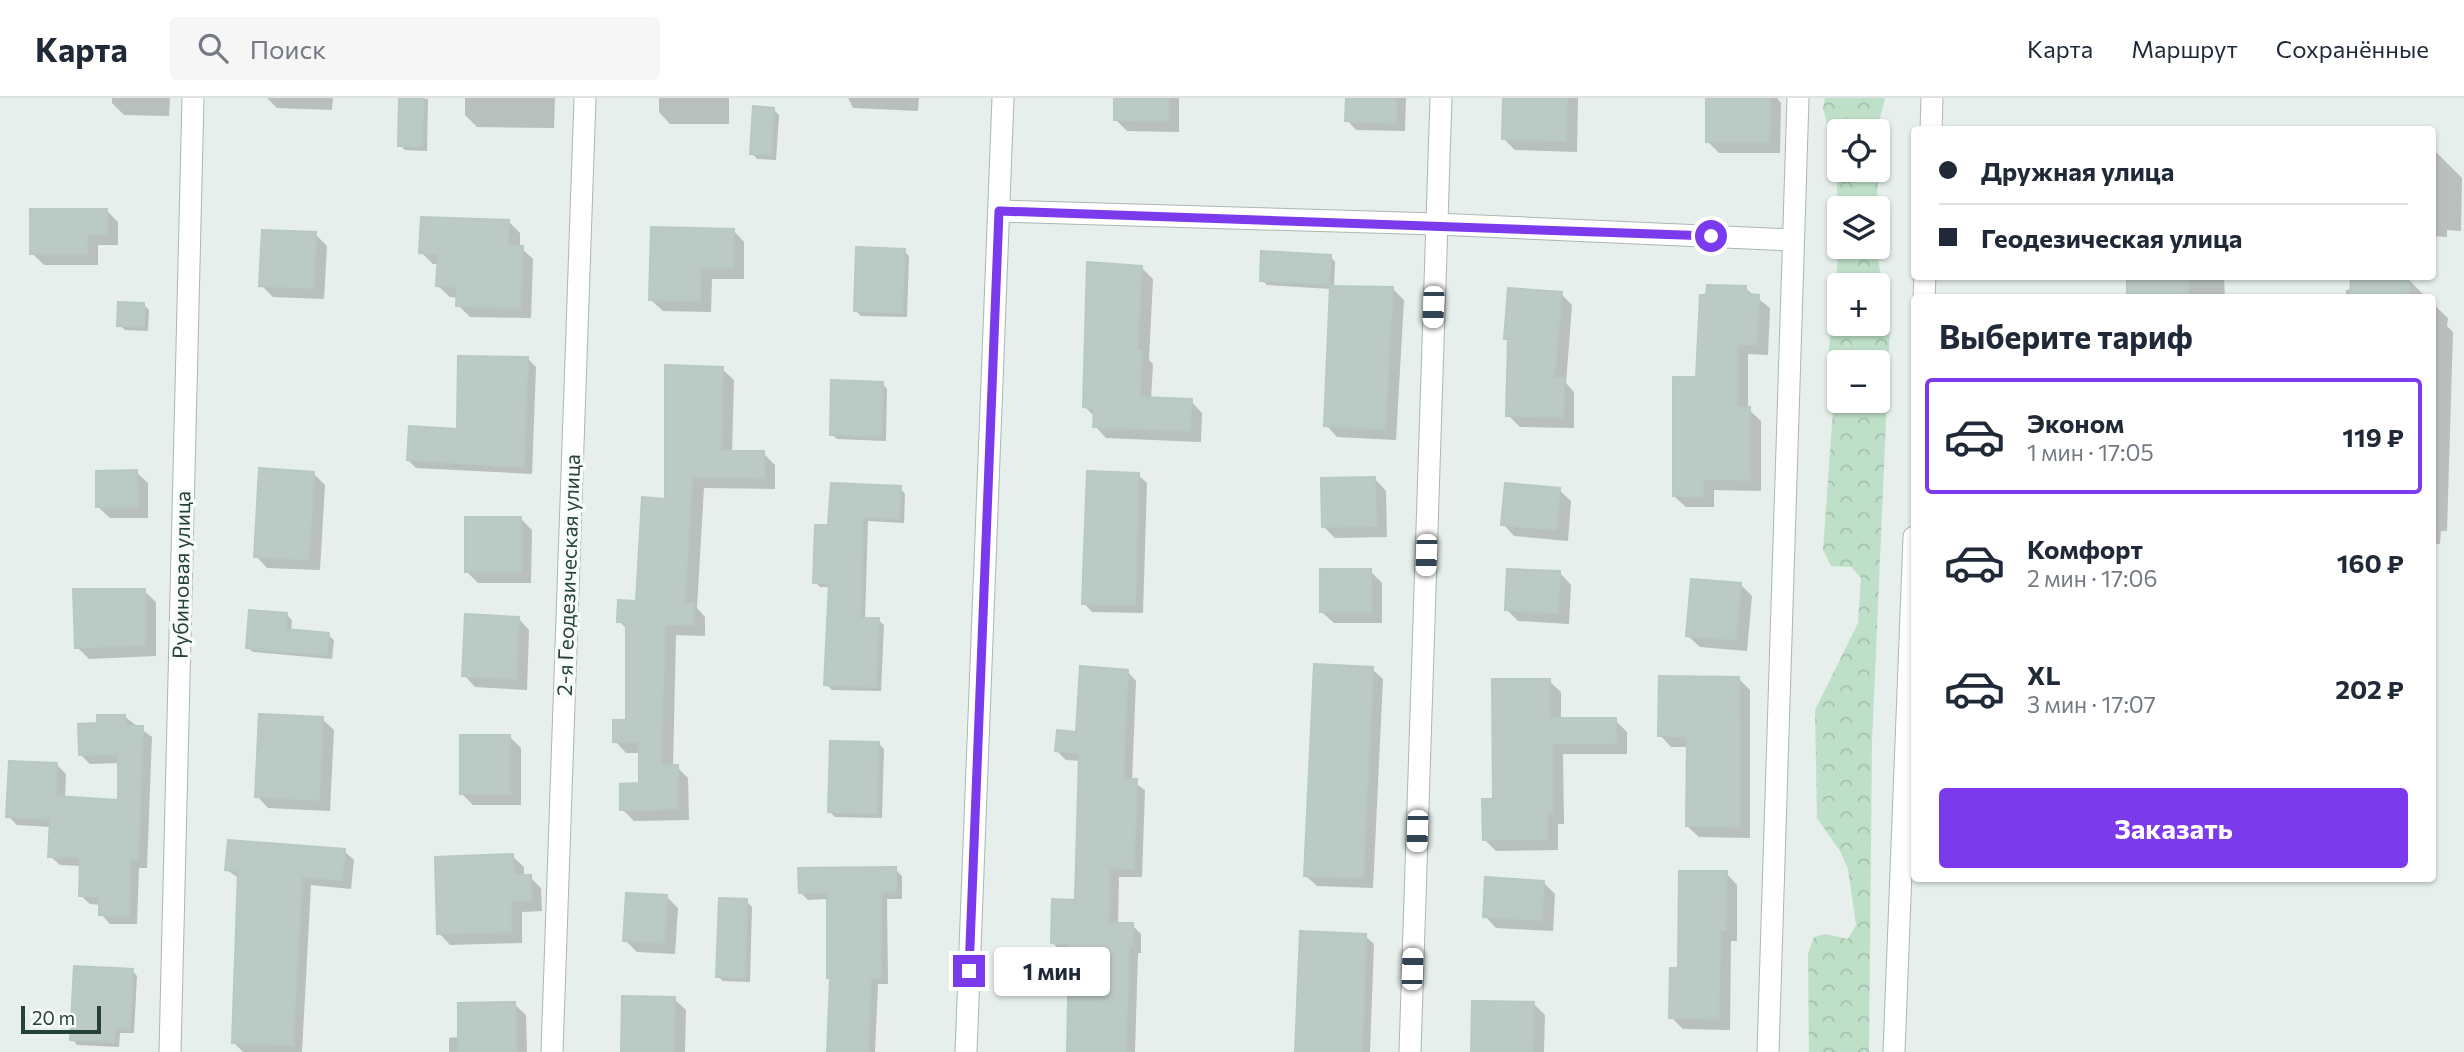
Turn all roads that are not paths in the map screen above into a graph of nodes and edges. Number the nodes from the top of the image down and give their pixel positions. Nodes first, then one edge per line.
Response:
1 (193, 98) edge
2 (585, 98) edge
3 (1003, 98) edge
4 (1441, 98) edge
5 (1798, 98) edge
6 (1932, 98) edge
7 (1931, 126) edge
8 (999, 211) junction
9 (1436, 224) junction
10 (1793, 240) junction
11 (1911, 614) edge
12 (170, 1052) edge
13 (552, 1052) edge
14 (966, 1052) edge
15 (1410, 1052) edge
16 (1768, 1052) edge
17 (1894, 1052) edge

1 - 12 street, Рубиновая улица
2 - 13 street, 2-я Геодезическая улица
3 - 8 street
4 - 9 street
5 - 10 street
6 - 7 street
8 - 9 street
8 - 14 street
9 - 10 street
9 - 15 street
10 - 16 street
11 - 17 street

